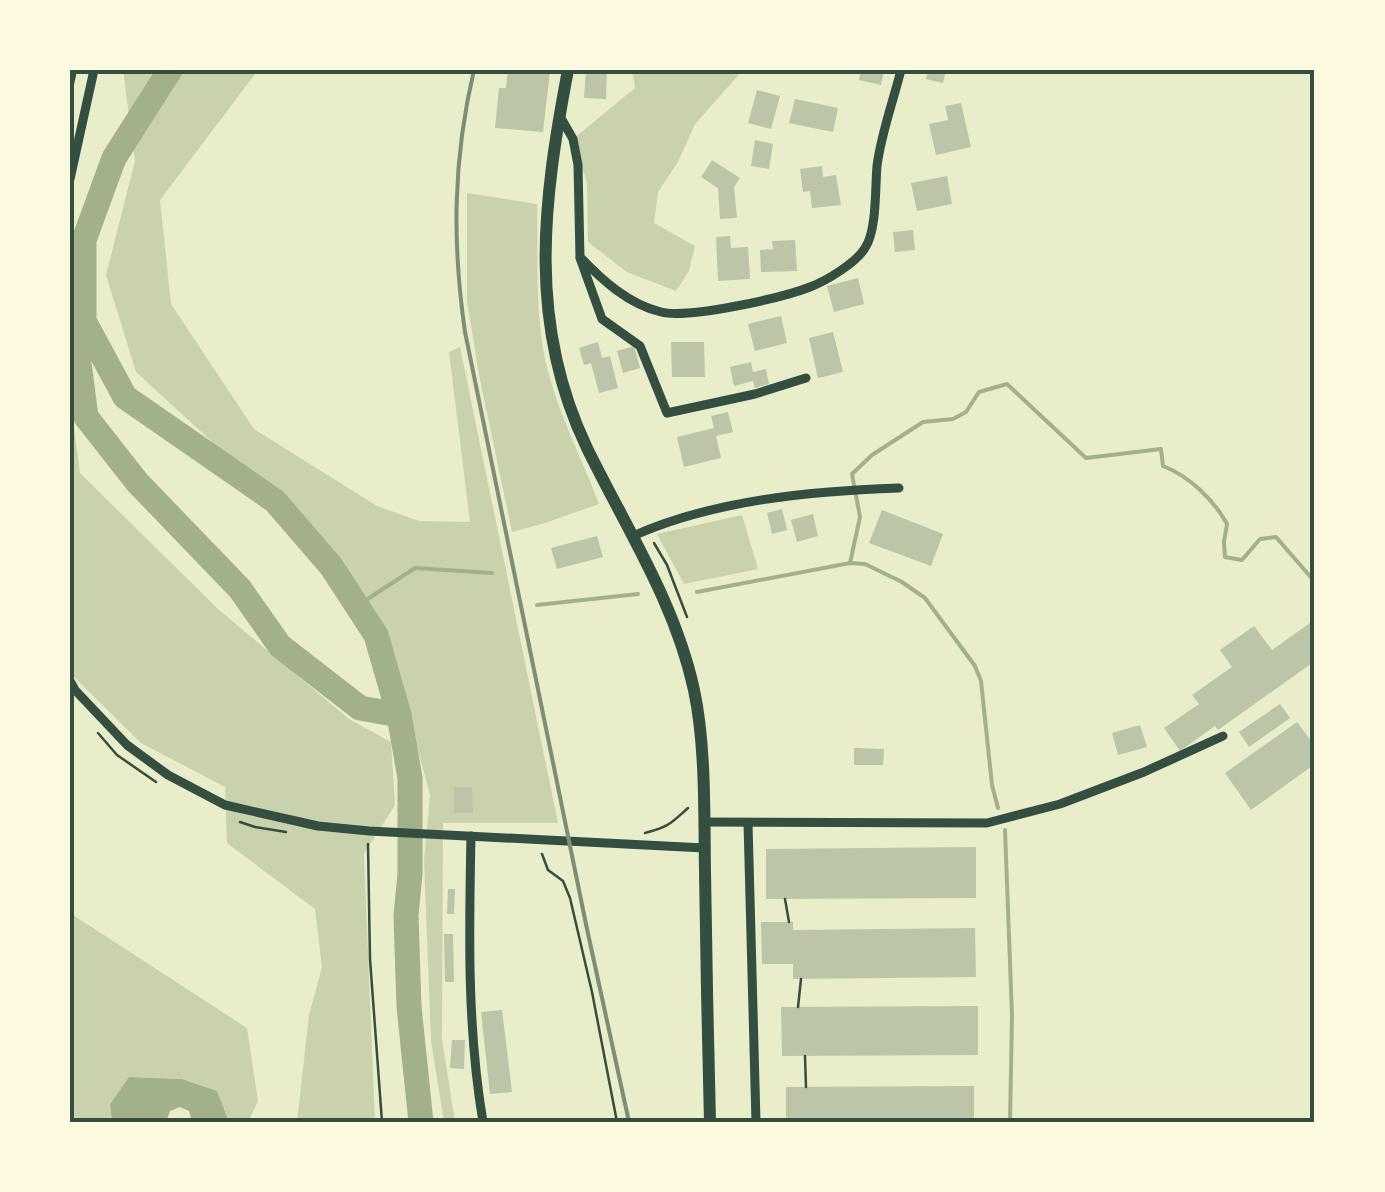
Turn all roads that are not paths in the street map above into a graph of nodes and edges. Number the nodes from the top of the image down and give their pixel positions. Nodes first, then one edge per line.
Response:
1 (94, 70) edge
2 (568, 70) edge
3 (901, 70) edge
4 (559, 115) junction
5 (70, 179) edge
6 (580, 257) junction
7 (806, 378) dead end
8 (899, 488) dead end
9 (640, 533) junction
10 (70, 681) edge
11 (1223, 736) dead end
12 (704, 822) junction
13 (748, 823) junction
14 (471, 836) junction
15 (704, 848) junction
16 (483, 1122) edge
17 (710, 1122) edge
18 (756, 1122) edge

1 - 5 street
2 - 4 main road
3 - 6 street
4 - 6 street
4 - 9 main road
6 - 7 street
8 - 9 street
9 - 12 main road
10 - 14 street
11 - 13 street
12 - 13 street
12 - 15 main road
13 - 18 street
14 - 15 street
14 - 16 street
15 - 17 main road

